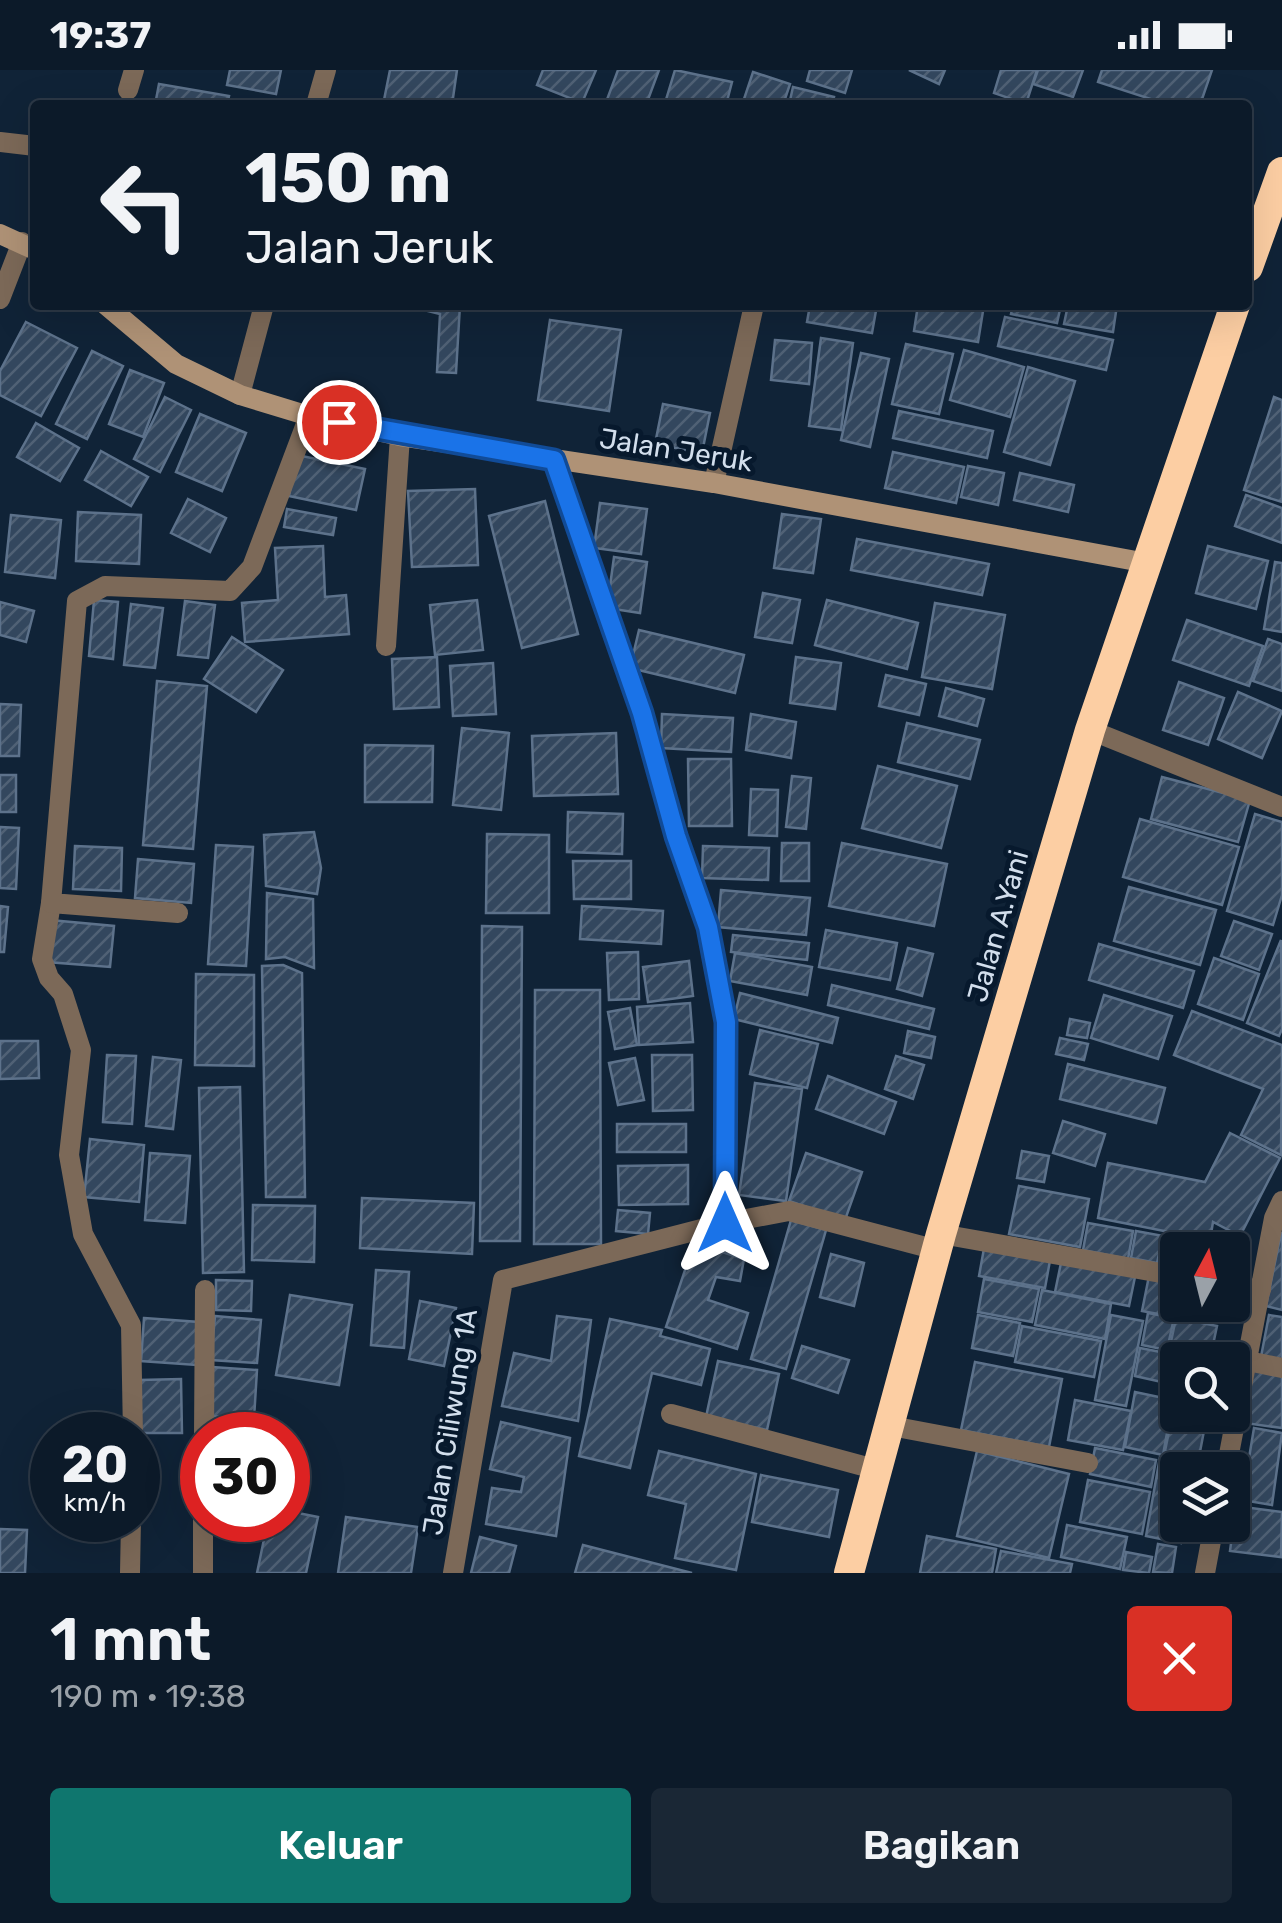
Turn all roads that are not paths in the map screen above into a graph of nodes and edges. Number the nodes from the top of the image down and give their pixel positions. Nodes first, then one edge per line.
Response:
1 (326, 70) edge
2 (317, 100) edge
3 (0, 142) edge
4 (30, 145) edge
5 (1282, 172) edge
6 (0, 234) edge
7 (1271, 234) edge
8 (28, 246) edge
9 (1252, 261) edge
10 (0, 299) edge
11 (112, 310) edge
12 (263, 310) edge
13 (753, 310) edge
14 (1233, 310) edge
15 (240, 395) junction
16 (309, 416) junction
17 (400, 436) junction
18 (554, 460) junction
19 (714, 483) junction
20 (1146, 563) junction
21 (386, 646) dead end
22 (1090, 730) junction
23 (1282, 807) edge
24 (51, 903) junction
25 (178, 912) dead end
26 (1282, 1201) edge
27 (725, 1223) junction
28 (939, 1242) junction
29 (1160, 1273) edge
30 (1250, 1285) edge
31 (205, 1290) dead end
32 (1250, 1362) edge
33 (1282, 1368) edge
34 (133, 1412) edge
35 (204, 1412) edge
36 (671, 1414) dead end
37 (891, 1426) junction
38 (1088, 1463) dead end
39 (878, 1470) junction
40 (131, 1542) edge
41 (203, 1542) edge
42 (1211, 1542) edge
43 (130, 1573) edge
44 (203, 1573) edge
45 (453, 1573) edge
46 (849, 1573) edge
47 (1205, 1573) edge

1 - 2 street
3 - 4 street
5 - 7 highway
6 - 8 main road
7 - 9 highway
8 - 10 street
11 - 15 main road, Jalan Jeruk
12 - 15 street
13 - 19 street
14 - 20 highway, Jalan A.Yani
15 - 16 main road, Jalan Jeruk
16 - 17 main road, Jalan Jeruk
16 - 24 street
17 - 18 main road, Jalan Jeruk
17 - 21 street
18 - 19 main road, Jalan Jeruk
18 - 27 street
19 - 20 main road, Jalan Jeruk
20 - 22 highway, Jalan A.Yani
22 - 23 street
22 - 28 highway, Jalan A.Yani
24 - 25 street
24 - 34 street
26 - 30 street
27 - 28 street
27 - 45 street, Jalan Ciliwung 1A
28 - 29 street
28 - 37 highway, Jalan A.Yani
31 - 35 street
32 - 33 street
36 - 39 street
37 - 38 street
37 - 39 highway, Jalan A.Yani
39 - 46 highway, Jalan A.Yani
40 - 43 street
41 - 44 street
42 - 47 street

